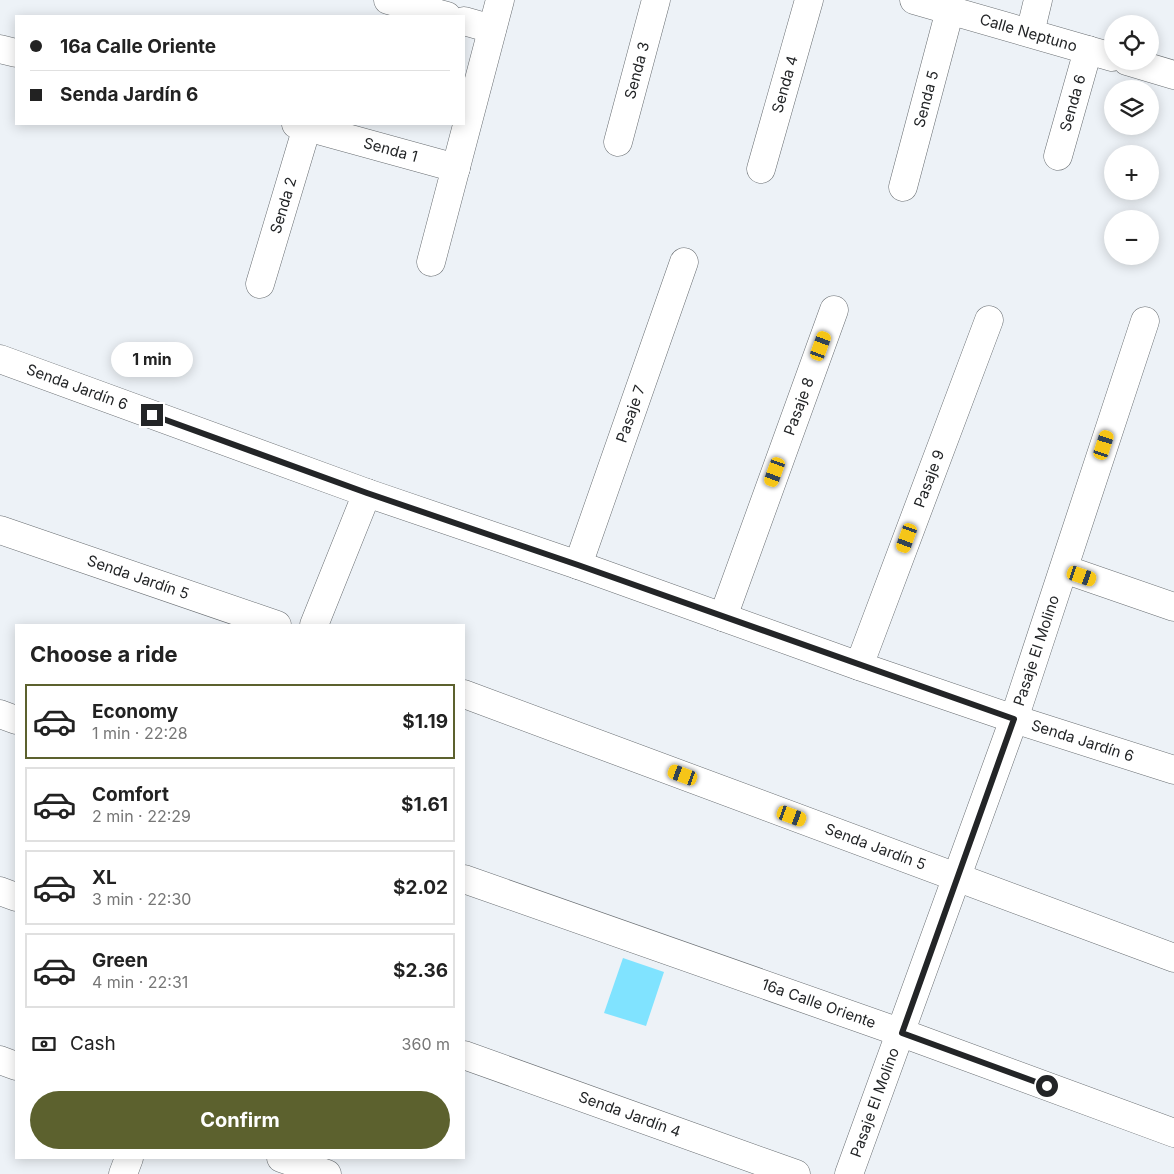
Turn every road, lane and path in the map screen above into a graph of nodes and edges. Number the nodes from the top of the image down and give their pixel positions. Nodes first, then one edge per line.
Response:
1 (388, 0) edge
2 (500, 0) edge
3 (656, 0) edge
4 (809, 0) edge
5 (914, 0) edge
6 (1038, 0) edge
7 (950, 10) junction
8 (443, 15) edge
9 (465, 21) edge
10 (492, 28) junction
11 (1030, 33) junction
12 (0, 49) edge
13 (15, 53) edge
14 (1100, 54) edge
15 (1157, 70) edge
16 (1174, 75) edge
17 (301, 125) edge
18 (618, 142) dead end
19 (1058, 156) dead end
20 (456, 168) junction
21 (760, 169) dead end
22 (903, 187) dead end
23 (431, 262) dead end
24 (684, 262) dead end
25 (260, 284) dead end
26 (834, 310) dead end
27 (989, 320) dead end
28 (1145, 321) dead end
29 (0, 359) edge
30 (367, 493) junction
31 (0, 530) edge
32 (578, 565) junction
33 (1064, 570) junction
34 (1174, 607) edge
35 (723, 617) junction
36 (274, 624) edge
37 (314, 624) edge
38 (859, 666) junction
39 (465, 694) edge
40 (0, 714) edge
41 (1014, 719) junction
42 (15, 720) edge
43 (1174, 770) edge
44 (957, 877) junction
45 (465, 879) edge
46 (0, 891) edge
47 (15, 897) edge
48 (1174, 958) edge
49 (902, 1033) junction
50 (465, 1055) edge
51 (0, 1060) edge
52 (15, 1066) edge
53 (1174, 1133) edge
54 (129, 1159) edge
55 (284, 1159) edge
56 (123, 1174) edge
57 (327, 1174) edge
58 (796, 1174) edge
59 (849, 1174) edge

1 - 8 street
2 - 10 street
3 - 18 street, Senda 3
4 - 21 street, Senda 4
5 - 7 street, Calle Neptuno
6 - 11 street
7 - 11 street, Calle Neptuno
7 - 22 street, Senda 5
9 - 10 street
10 - 20 street
11 - 14 street, Calle Neptuno
12 - 13 street
14 - 19 street, Senda 6
15 - 16 street
17 - 20 street, Senda 1
17 - 25 street, Senda 2
20 - 23 street
24 - 32 street, Pasaje 7
26 - 35 street, Pasaje 8
27 - 38 street, Pasaje 9
28 - 33 street, Pasaje El Molino
29 - 30 street, Senda Jardín 6
30 - 32 street, Senda Jardín 6
30 - 37 street
31 - 36 street, Senda Jardín 5
32 - 35 street, Senda Jardín 6
33 - 34 street
33 - 41 street, Pasaje El Molino
35 - 38 street, Senda Jardín 6
38 - 41 street, Senda Jardín 6
39 - 44 street, Senda Jardín 5
40 - 42 street
41 - 43 street, Senda Jardín 6
41 - 44 street, Pasaje El Molino
44 - 48 street, Senda Jardín 5
44 - 49 street, Pasaje El Molino
45 - 49 street, 16a Calle Oriente
46 - 47 street
49 - 53 street, 16a Calle Oriente
49 - 59 street, Pasaje El Molino
50 - 58 street, Senda Jardín 4
51 - 52 street
54 - 56 street
55 - 57 street

